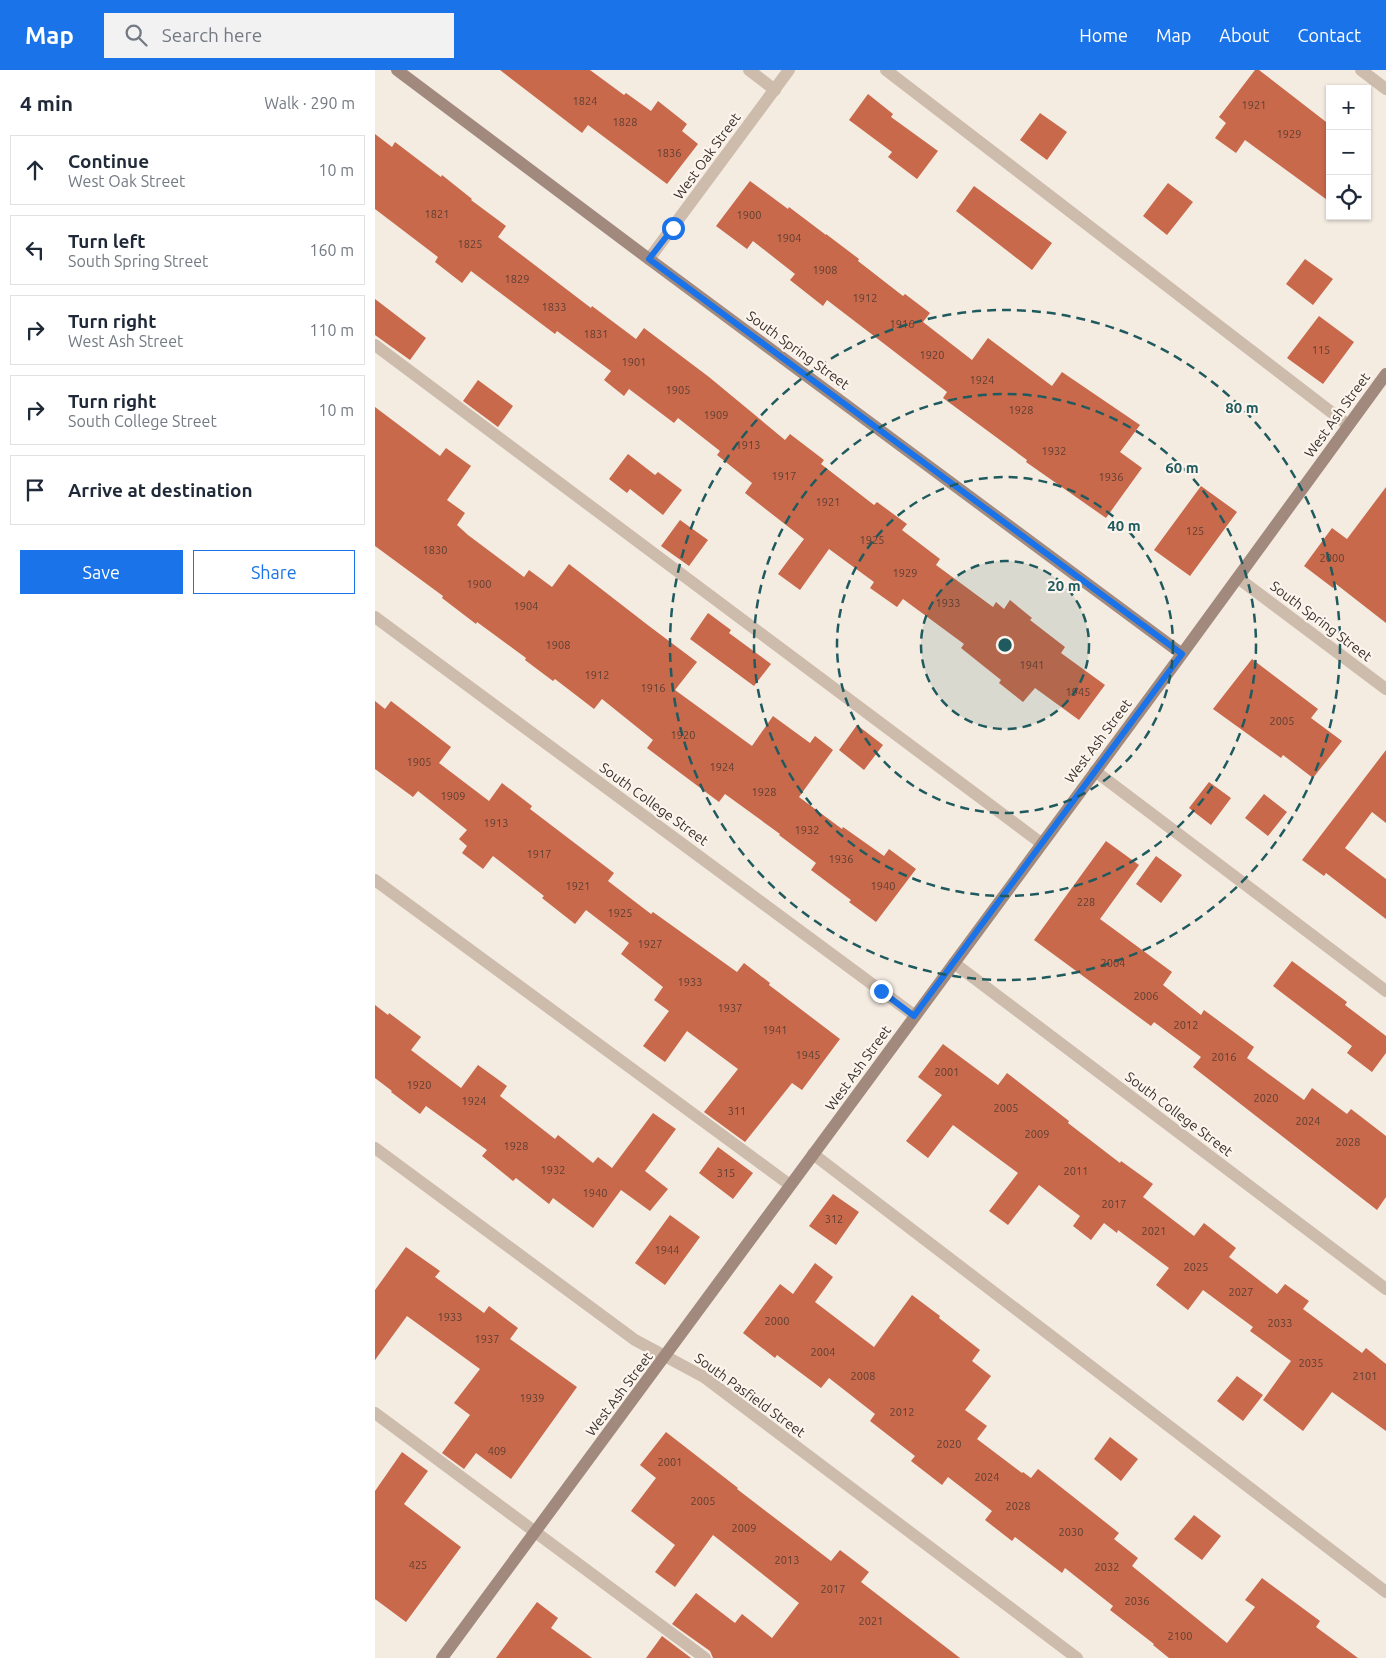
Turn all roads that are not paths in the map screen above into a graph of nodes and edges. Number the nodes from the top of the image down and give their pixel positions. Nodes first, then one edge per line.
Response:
1 (397, 70) edge
2 (749, 70) edge
3 (789, 70) edge
4 (886, 70) edge
5 (1361, 70) edge
6 (1386, 89) edge
7 (775, 90) junction
8 (649, 259) junction
9 (375, 345) edge
10 (1384, 381) edge
11 (1348, 425) junction
12 (1238, 578) junction
13 (375, 617) edge
14 (1182, 654) junction
15 (1386, 689) edge
16 (1095, 771) junction
17 (1041, 843) junction
18 (375, 880) edge
19 (954, 963) junction
20 (1386, 991) edge
21 (914, 1016) junction
22 (375, 1148) edge
23 (813, 1154) junction
24 (791, 1186) junction
25 (1386, 1289) edge
26 (666, 1356) junction
27 (375, 1413) edge
28 (536, 1531) junction
29 (1386, 1592) edge
30 (442, 1658) edge
31 (705, 1658) edge
32 (1077, 1658) edge

1 - 8 street, South Spring Street
2 - 7 street
3 - 7 street, West Oak Street
4 - 11 street
5 - 6 street
7 - 8 street, West Oak Street
8 - 14 street, South Spring Street
9 - 17 street
10 - 11 street, West Ash Street
11 - 12 street, West Ash Street
12 - 14 street, West Ash Street
12 - 15 street, South Spring Street
13 - 21 street, South College Street
14 - 16 street, West Ash Street
16 - 17 street, West Ash Street
16 - 20 street
17 - 19 street, West Ash Street
18 - 24 street
19 - 21 street, West Ash Street
19 - 25 street, South College Street
21 - 23 street, West Ash Street
22 - 26 street, South Pasfield Street
23 - 24 street, West Ash Street
23 - 29 street
24 - 26 street, West Ash Street
26 - 28 street, West Ash Street
26 - 32 street, South Pasfield Street
27 - 28 street
28 - 30 street, West Ash Street
28 - 31 street

